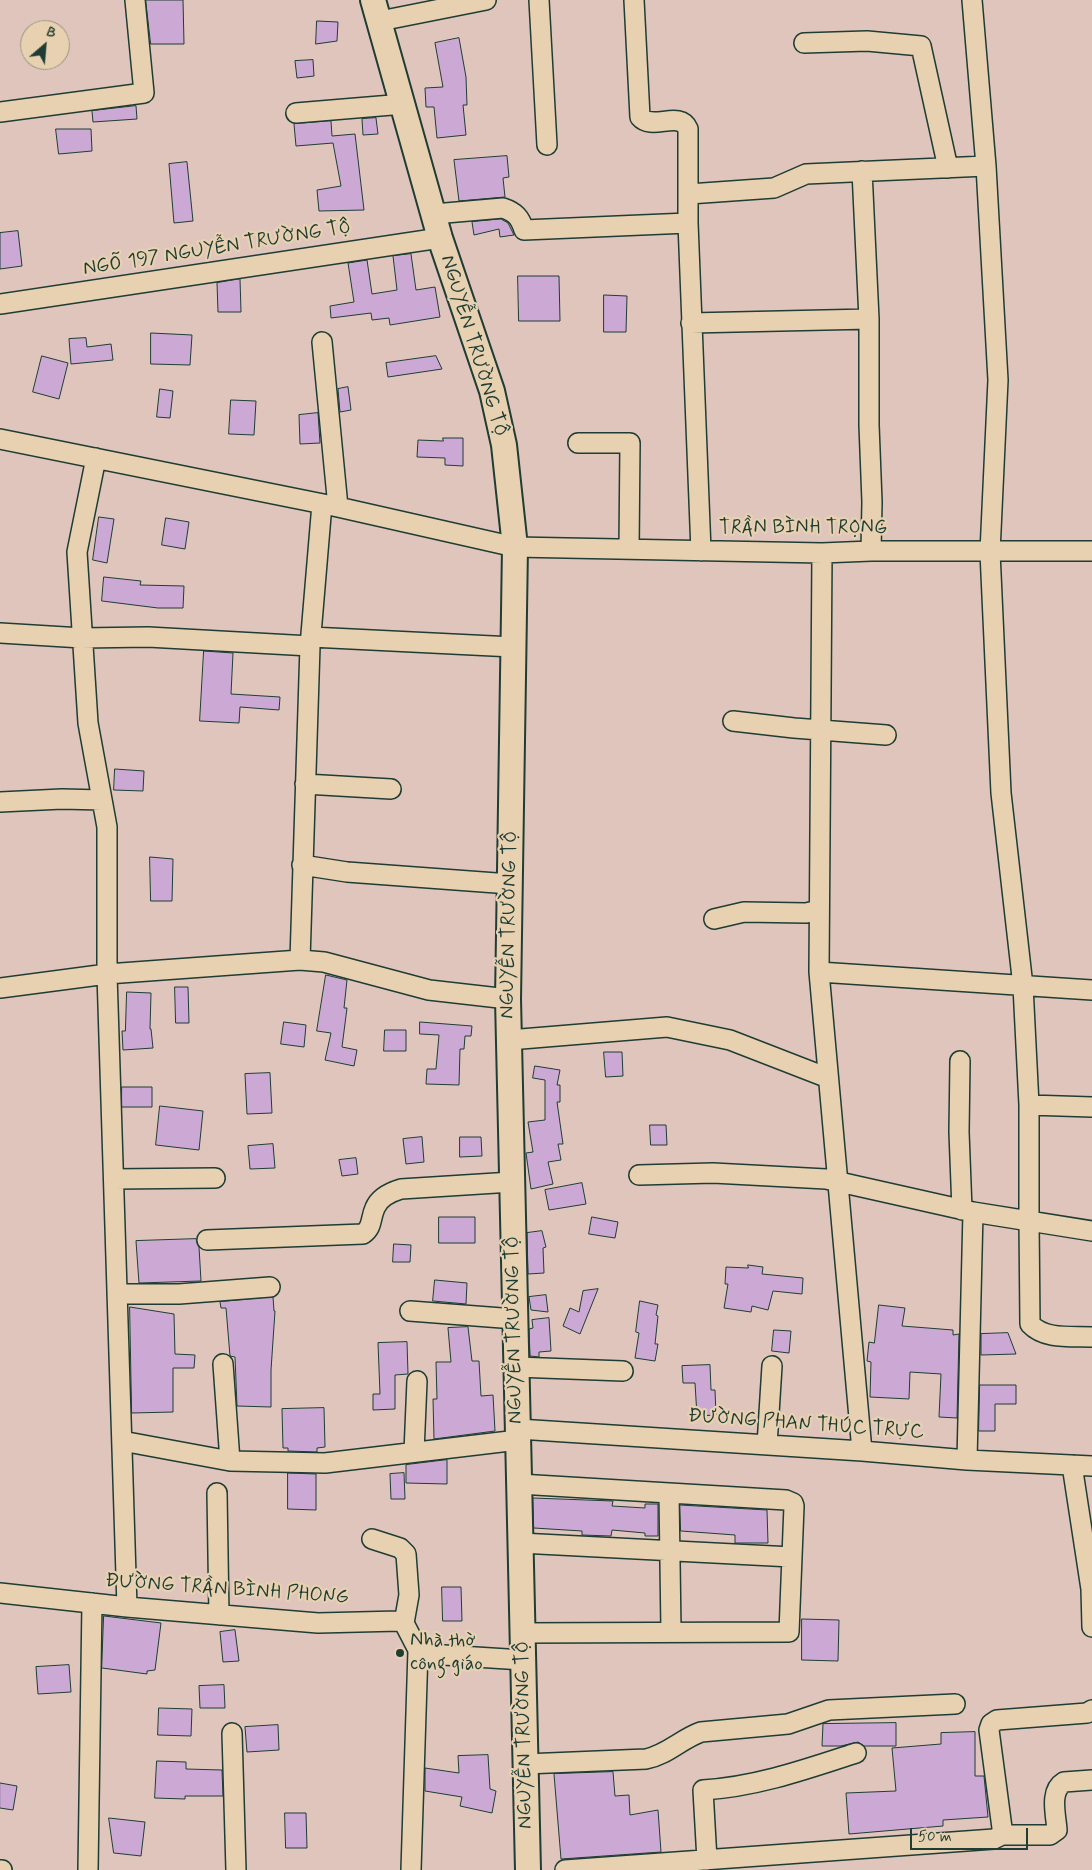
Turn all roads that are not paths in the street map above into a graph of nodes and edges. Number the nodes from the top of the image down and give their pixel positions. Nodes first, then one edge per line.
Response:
1 (135, 0) edge
2 (486, 0) edge
3 (539, 0) edge
4 (634, 0) edge
5 (972, 0) edge
6 (376, 10) edge
7 (804, 43) dead end
8 (404, 104) junction
9 (0, 112) edge
10 (296, 113) dead end
11 (547, 145) dead end
12 (986, 166) junction
13 (948, 168) junction
14 (862, 172) junction
15 (689, 194) junction
16 (434, 214) junction
17 (688, 223) junction
18 (440, 238) junction
19 (0, 304) edge
20 (869, 319) junction
21 (691, 323) junction
22 (322, 342) dead end
23 (0, 439) edge
24 (578, 443) dead end
25 (96, 458) junction
26 (330, 506) junction
27 (515, 547) junction
28 (628, 549) junction
29 (702, 551) junction
30 (871, 551) junction
31 (1092, 551) edge
32 (990, 552) junction
33 (822, 553) junction
34 (0, 633) edge
35 (82, 638) junction
36 (310, 641) junction
37 (513, 647) junction
38 (733, 721) dead end
39 (821, 730) junction
40 (886, 735) dead end
41 (305, 784) junction
42 (391, 789) dead end
43 (102, 800) junction
44 (0, 802) edge
45 (302, 865) junction
46 (510, 884) junction
47 (820, 910) junction
48 (714, 919) dead end
49 (300, 960) junction
50 (819, 972) junction
51 (107, 974) junction
52 (1023, 986) junction
53 (0, 988) edge
54 (1092, 990) edge
55 (508, 999) junction
56 (509, 1040) junction
57 (960, 1061) dead end
58 (828, 1078) junction
59 (1029, 1105) junction
60 (1092, 1107) edge
61 (639, 1175) dead end
62 (215, 1178) dead end
63 (114, 1179) junction
64 (838, 1181) junction
65 (512, 1182) junction
66 (968, 1211) junction
67 (1029, 1221) junction
68 (1092, 1231) edge
69 (207, 1240) dead end
70 (270, 1287) dead end
71 (117, 1294) junction
72 (410, 1311) dead end
73 (515, 1319) junction
74 (1092, 1337) edge
75 (223, 1364) dead end
76 (772, 1366) dead end
77 (516, 1367) junction
78 (624, 1371) dead end
79 (417, 1381) dead end
80 (518, 1434) junction
81 (122, 1441) junction
82 (767, 1445) junction
83 (862, 1451) junction
84 (414, 1452) junction
85 (230, 1460) junction
86 (967, 1460) junction
87 (1072, 1465) junction
88 (1092, 1466) edge
89 (519, 1484) junction
90 (217, 1493) dead end
91 (669, 1494) junction
92 (372, 1539) dead end
93 (520, 1543) junction
94 (669, 1550) junction
95 (792, 1557) junction
96 (0, 1593) edge
97 (92, 1603) junction
98 (128, 1607) junction
99 (218, 1615) junction
100 (404, 1623) junction
101 (1092, 1627) edge
102 (670, 1632) junction
103 (522, 1633) junction
104 (418, 1650) junction
105 (523, 1660) junction
106 (955, 1704) dead end
107 (1092, 1710) edge
108 (232, 1733) dead end
109 (856, 1753) dead end
110 (525, 1764) junction
111 (1092, 1780) edge
112 (1002, 1835) junction
113 (707, 1860) junction
114 (682, 1866) edge
115 (88, 1870) edge
116 (236, 1870) edge
117 (411, 1870) edge
118 (528, 1870) edge
119 (565, 1870) edge

1 - 9 street
2 - 6 street
3 - 11 street
4 - 15 street
5 - 12 street
6 - 8 main road, NGUYỄN TRƯỜNG TỘ
7 - 13 street
8 - 10 street
8 - 16 main road, NGUYỄN TRƯỜNG TỘ
12 - 13 street
12 - 32 street
13 - 14 street
14 - 15 street
14 - 20 street
15 - 17 street
16 - 17 street
16 - 18 main road, NGUYỄN TRƯỜNG TỘ
17 - 21 street
18 - 19 street, NGÕ 197 NGUYỄN TRƯỜNG TỘ
18 - 27 main road, NGUYỄN TRƯỜNG TỘ
20 - 21 street
20 - 30 street
21 - 29 street
22 - 26 street
23 - 25 street, TRẦN BÌNH TRỌNG
24 - 28 street
25 - 26 street, TRẦN BÌNH TRỌNG
25 - 35 street
26 - 27 street, TRẦN BÌNH TRỌNG
26 - 36 street
27 - 28 street, TRẦN BÌNH TRỌNG
27 - 37 main road, NGUYỄN TRƯỜNG TỘ
28 - 29 street, TRẦN BÌNH TRỌNG
29 - 33 street, TRẦN BÌNH TRỌNG
30 - 32 street, TRẦN BÌNH TRỌNG
30 - 33 street, TRẦN BÌNH TRỌNG
31 - 32 street, TRẦN BÌNH TRỌNG
32 - 52 street
33 - 39 street
34 - 35 street
35 - 36 street
35 - 43 street
36 - 37 street
36 - 41 street
37 - 46 main road, NGUYỄN TRƯỜNG TỘ
38 - 39 street
39 - 40 street
39 - 47 street
41 - 42 street
41 - 45 street
43 - 44 street
43 - 51 street
45 - 46 street
45 - 49 street
46 - 55 main road, NGUYỄN TRƯỜNG TỘ
47 - 48 street
47 - 50 street
49 - 51 street
49 - 55 street
50 - 52 street
50 - 58 street
51 - 53 street
51 - 63 street
52 - 54 street
52 - 59 street
55 - 56 main road, NGUYỄN TRƯỜNG TỘ
56 - 58 street
56 - 65 main road, NGUYỄN TRƯỜNG TỘ
57 - 66 street
58 - 64 street
59 - 60 street
59 - 67 street
61 - 64 street
62 - 63 street
63 - 71 street
64 - 66 street
64 - 83 street
65 - 69 street
65 - 73 main road, NGUYỄN TRƯỜNG TỘ
66 - 67 street
66 - 86 street
67 - 68 street
67 - 74 street
70 - 71 street
71 - 81 street
72 - 73 street
73 - 77 main road, NGUYỄN TRƯỜNG TỘ
75 - 85 street
76 - 82 street
77 - 78 street
77 - 80 main road, NGUYỄN TRƯỜNG TỘ
79 - 84 street
80 - 82 street, ĐƯỜNG PHAN THÚC TRỰC
80 - 84 street, ĐƯỜNG PHAN THÚC TRỰC
80 - 89 main road, NGUYỄN TRƯỜNG TỘ
81 - 85 street, ĐƯỜNG PHAN THÚC TRỰC
81 - 98 street
82 - 83 street, ĐƯỜNG PHAN THÚC TRỰC
83 - 86 street, ĐƯỜNG PHAN THÚC TRỰC
84 - 85 street, ĐƯỜNG PHAN THÚC TRỰC
86 - 87 street, ĐƯỜNG PHAN THÚC TRỰC
87 - 88 street, ĐƯỜNG PHAN THÚC TRỰC
87 - 101 street
89 - 91 street
89 - 93 main road, NGUYỄN TRƯỜNG TỘ
90 - 99 street
91 - 94 street
91 - 95 street
92 - 100 street
93 - 94 street
93 - 103 main road, NGUYỄN TRƯỜNG TỘ
94 - 95 street
94 - 102 street
95 - 102 street
96 - 97 street, ĐƯỜNG TRẦN BÌNH PHONG
97 - 98 street, ĐƯỜNG TRẦN BÌNH PHONG
97 - 115 street
98 - 99 street, ĐƯỜNG TRẦN BÌNH PHONG
99 - 100 street, ĐƯỜNG TRẦN BÌNH PHONG
100 - 104 street
102 - 103 street
103 - 105 main road, NGUYỄN TRƯỜNG TỘ
104 - 105 street
104 - 117 street
105 - 110 main road, NGUYỄN TRƯỜNG TỘ
106 - 110 street
107 - 112 street
108 - 116 street
109 - 113 street
110 - 118 main road, NGUYỄN TRƯỜNG TỘ
111 - 112 street
112 - 113 street
113 - 114 street
114 - 119 street

